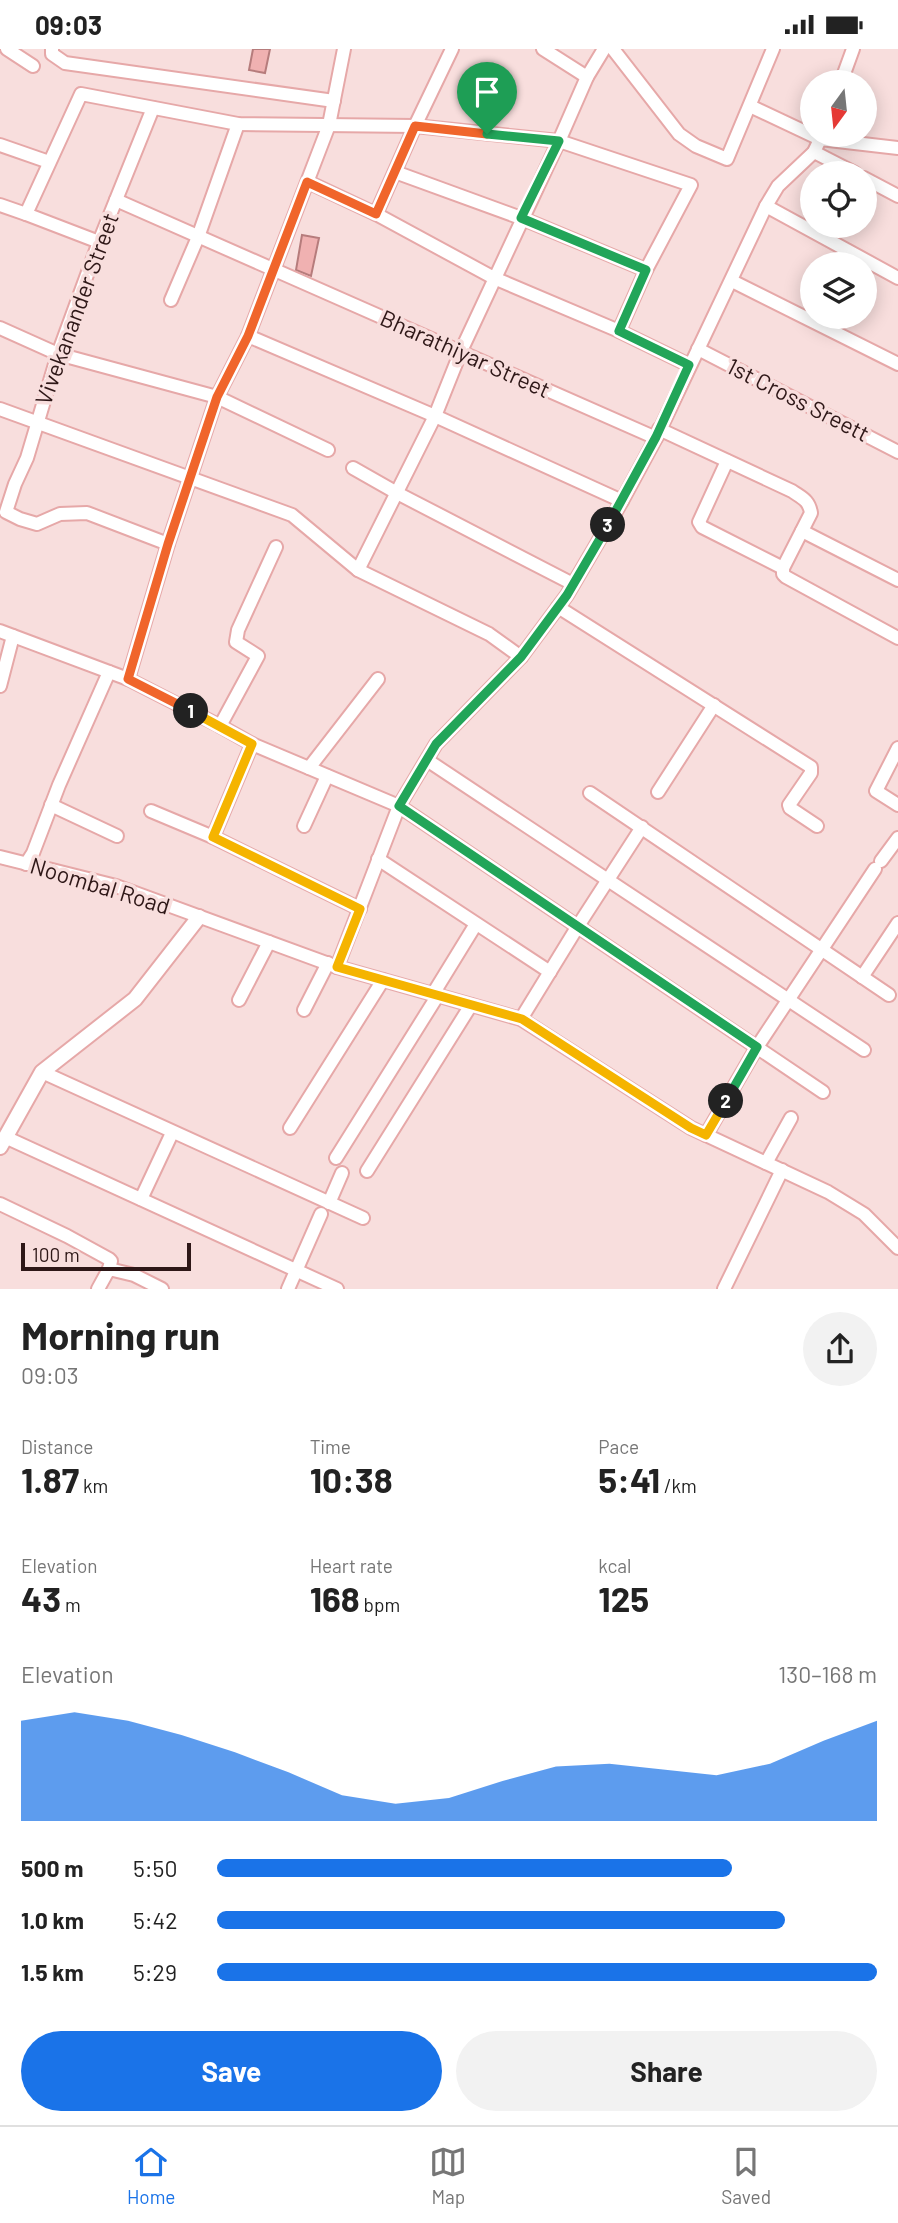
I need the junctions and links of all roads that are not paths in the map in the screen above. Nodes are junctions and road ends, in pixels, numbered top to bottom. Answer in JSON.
{"nodes":[{"id":1,"x":7,"y":49,"type":"edge"},
{"id":2,"x":52,"y":49,"type":"edge"},
{"id":3,"x":344,"y":49,"type":"edge"},
{"id":4,"x":452,"y":49,"type":"edge"},
{"id":5,"x":543,"y":49,"type":"edge"},
{"id":6,"x":604,"y":49,"type":"edge"},
{"id":7,"x":614,"y":49,"type":"edge"},
{"id":8,"x":853,"y":49,"type":"edge"},
{"id":9,"x":769,"y":50,"type":"edge"},
{"id":10,"x":33,"y":66,"type":"dead end"},
{"id":11,"x":845,"y":70,"type":"edge"},
{"id":12,"x":587,"y":77,"type":"junction"},
{"id":13,"x":334,"y":101,"type":"junction"},
{"id":14,"x":750,"y":106,"type":"junction"},
{"id":15,"x":153,"y":108,"type":"junction"},
{"id":16,"x":238,"y":124,"type":"junction"},
{"id":17,"x":329,"y":125,"type":"junction"},
{"id":18,"x":415,"y":126,"type":"junction"},
{"id":19,"x":800,"y":128,"type":"edge"},
{"id":20,"x":559,"y":141,"type":"junction"},
{"id":21,"x":0,"y":145,"type":"edge"},
{"id":22,"x":877,"y":145,"type":"edge"},
{"id":23,"x":816,"y":147,"type":"edge"},
{"id":24,"x":898,"y":148,"type":"edge"},
{"id":25,"x":814,"y":152,"type":"junction"},
{"id":26,"x":832,"y":161,"type":"edge"},
{"id":27,"x":49,"y":162,"type":"junction"},
{"id":28,"x":395,"y":172,"type":"junction"},
{"id":29,"x":307,"y":182,"type":"junction"},
{"id":30,"x":877,"y":186,"type":"edge"},
{"id":31,"x":898,"y":196,"type":"edge"},
{"id":32,"x":116,"y":200,"type":"junction"},
{"id":33,"x":0,"y":205,"type":"edge"},
{"id":34,"x":766,"y":206,"type":"junction"},
{"id":35,"x":26,"y":214,"type":"junction"},
{"id":36,"x":376,"y":214,"type":"junction"},
{"id":37,"x":521,"y":218,"type":"junction"},
{"id":38,"x":198,"y":237,"type":"junction"},
{"id":39,"x":99,"y":242,"type":"junction"},
{"id":40,"x":646,"y":270,"type":"junction"},
{"id":41,"x":275,"y":271,"type":"junction"},
{"id":42,"x":494,"y":278,"type":"junction"},
{"id":43,"x":898,"y":278,"type":"edge"},
{"id":44,"x":732,"y":281,"type":"junction"},
{"id":45,"x":172,"y":300,"type":"dead end"},
{"id":46,"x":0,"y":328,"type":"edge"},
{"id":47,"x":619,"y":331,"type":"junction"},
{"id":48,"x":248,"y":336,"type":"junction"},
{"id":49,"x":698,"y":349,"type":"junction"},
{"id":50,"x":461,"y":351,"type":"junction"},
{"id":51,"x":58,"y":354,"type":"junction"},
{"id":52,"x":898,"y":364,"type":"edge"},
{"id":53,"x":689,"y":365,"type":"junction"},
{"id":54,"x":217,"y":397,"type":"junction"},
{"id":55,"x":0,"y":409,"type":"edge"},
{"id":56,"x":435,"y":416,"type":"junction"},
{"id":57,"x":37,"y":422,"type":"junction"},
{"id":58,"x":657,"y":433,"type":"junction"},
{"id":59,"x":328,"y":450,"type":"dead end"},
{"id":60,"x":898,"y":452,"type":"edge"},
{"id":61,"x":727,"y":461,"type":"junction"},
{"id":62,"x":353,"y":468,"type":"dead end"},
{"id":63,"x":190,"y":479,"type":"junction"},
{"id":64,"x":397,"y":493,"type":"junction"},
{"id":65,"x":622,"y":501,"type":"junction"},
{"id":66,"x":802,"y":531,"type":"junction"},
{"id":67,"x":168,"y":544,"type":"junction"},
{"id":68,"x":276,"y":547,"type":"dead end"},
{"id":69,"x":783,"y":569,"type":"junction"},
{"id":70,"x":358,"y":570,"type":"junction"},
{"id":71,"x":898,"y":580,"type":"edge"},
{"id":72,"x":573,"y":584,"type":"junction"},
{"id":73,"x":558,"y":607,"type":"junction"},
{"id":74,"x":0,"y":631,"type":"edge"},
{"id":75,"x":13,"y":636,"type":"junction"},
{"id":76,"x":898,"y":638,"type":"edge"},
{"id":77,"x":521,"y":657,"type":"junction"},
{"id":78,"x":109,"y":672,"type":"junction"},
{"id":79,"x":128,"y":679,"type":"junction"},
{"id":80,"x":378,"y":679,"type":"dead end"},
{"id":81,"x":0,"y":686,"type":"edge"},
{"id":82,"x":713,"y":705,"type":"junction"},
{"id":83,"x":220,"y":726,"type":"junction"},
{"id":84,"x":252,"y":744,"type":"junction"},
{"id":85,"x":898,"y":748,"type":"edge"},
{"id":86,"x":426,"y":760,"type":"junction"},
{"id":87,"x":309,"y":768,"type":"junction"},
{"id":88,"x":327,"y":776,"type":"junction"},
{"id":89,"x":658,"y":792,"type":"dead end"},
{"id":90,"x":590,"y":793,"type":"dead end"},
{"id":91,"x":51,"y":805,"type":"junction"},
{"id":92,"x":898,"y":805,"type":"edge"},
{"id":93,"x":399,"y":806,"type":"junction"},
{"id":94,"x":151,"y":811,"type":"dead end"},
{"id":95,"x":304,"y":826,"type":"dead end"},
{"id":96,"x":817,"y":826,"type":"dead end"},
{"id":97,"x":642,"y":827,"type":"junction"},
{"id":98,"x":117,"y":836,"type":"dead end"},
{"id":99,"x":213,"y":837,"type":"junction"},
{"id":100,"x":898,"y":838,"type":"edge"},
{"id":101,"x":0,"y":857,"type":"edge"},
{"id":102,"x":378,"y":859,"type":"junction"},
{"id":103,"x":26,"y":864,"type":"junction"},
{"id":104,"x":608,"y":880,"type":"junction"},
{"id":105,"x":360,"y":909,"type":"junction"},
{"id":106,"x":199,"y":917,"type":"junction"},
{"id":107,"x":898,"y":922,"type":"edge"},
{"id":108,"x":477,"y":924,"type":"junction"},
{"id":109,"x":578,"y":926,"type":"junction"},
{"id":110,"x":269,"y":942,"type":"junction"},
{"id":111,"x":821,"y":950,"type":"junction"},
{"id":112,"x":332,"y":965,"type":"junction"},
{"id":113,"x":550,"y":972,"type":"junction"},
{"id":114,"x":862,"y":977,"type":"junction"},
{"id":115,"x":383,"y":980,"type":"junction"},
{"id":116,"x":435,"y":995,"type":"junction"},
{"id":117,"x":889,"y":995,"type":"dead end"},
{"id":118,"x":239,"y":1000,"type":"dead end"},
{"id":119,"x":788,"y":1000,"type":"junction"},
{"id":120,"x":471,"y":1005,"type":"junction"},
{"id":121,"x":304,"y":1010,"type":"dead end"},
{"id":122,"x":522,"y":1019,"type":"junction"},
{"id":123,"x":757,"y":1047,"type":"junction"},
{"id":124,"x":864,"y":1050,"type":"dead end"},
{"id":125,"x":42,"y":1072,"type":"junction"},
{"id":126,"x":823,"y":1092,"type":"dead end"},
{"id":127,"x":791,"y":1118,"type":"dead end"},
{"id":128,"x":290,"y":1128,"type":"dead end"},
{"id":129,"x":172,"y":1133,"type":"junction"},
{"id":130,"x":706,"y":1135,"type":"junction"},
{"id":131,"x":3,"y":1142,"type":"edge"},
{"id":132,"x":337,"y":1158,"type":"dead end"},
{"id":133,"x":766,"y":1163,"type":"junction"},
{"id":134,"x":782,"y":1170,"type":"junction"},
{"id":135,"x":367,"y":1171,"type":"dead end"},
{"id":136,"x":342,"y":1173,"type":"dead end"},
{"id":137,"x":141,"y":1199,"type":"junction"},
{"id":138,"x":0,"y":1204,"type":"edge"},
{"id":139,"x":325,"y":1209,"type":"junction"},
{"id":140,"x":363,"y":1218,"type":"dead end"},
{"id":141,"x":898,"y":1248,"type":"edge"},
{"id":142,"x":109,"y":1269,"type":"junction"},
{"id":143,"x":297,"y":1270,"type":"junction"},
{"id":144,"x":99,"y":1289,"type":"edge"},
{"id":145,"x":162,"y":1289,"type":"edge"},
{"id":146,"x":288,"y":1289,"type":"edge"},
{"id":147,"x":337,"y":1289,"type":"edge"},
{"id":148,"x":723,"y":1289,"type":"edge"}],
"edges":[{"from":1,"to":10,"type":"street"},
{"from":2,"to":13,"type":"street"},
{"from":3,"to":13,"type":"street"},
{"from":4,"to":18,"type":"street"},
{"from":5,"to":12,"type":"street"},
{"from":6,"to":12,"type":"street"},
{"from":7,"to":14,"type":"street"},
{"from":8,"to":11,"type":"street"},
{"from":9,"to":14,"type":"street"},
{"from":12,"to":20,"type":"street"},
{"from":13,"to":17,"type":"street"},
{"from":14,"to":19,"type":"street"},
{"from":15,"to":16,"type":"street"},
{"from":15,"to":27,"type":"street"},
{"from":15,"to":32,"type":"street","name":"Vivekanander Street"},
{"from":16,"to":17,"type":"street"},
{"from":16,"to":38,"type":"street"},
{"from":17,"to":18,"type":"street"},
{"from":17,"to":29,"type":"street"},
{"from":18,"to":20,"type":"street"},
{"from":18,"to":28,"type":"street"},
{"from":20,"to":37,"type":"street"},
{"from":20,"to":40,"type":"street"},
{"from":21,"to":27,"type":"street"},
{"from":22,"to":24,"type":"street"},
{"from":23,"to":25,"type":"street"},
{"from":25,"to":26,"type":"street"},
{"from":25,"to":34,"type":"street"},
{"from":27,"to":35,"type":"street"},
{"from":28,"to":36,"type":"street"},
{"from":28,"to":37,"type":"street"},
{"from":29,"to":36,"type":"street"},
{"from":29,"to":41,"type":"street"},
{"from":30,"to":31,"type":"street"},
{"from":32,"to":38,"type":"street","name":"Bharathiyar Street"},
{"from":32,"to":39,"type":"street","name":"Vivekanander Street"},
{"from":33,"to":35,"type":"street"},
{"from":34,"to":43,"type":"street"},
{"from":34,"to":44,"type":"street"},
{"from":35,"to":39,"type":"street"},
{"from":36,"to":42,"type":"street"},
{"from":37,"to":40,"type":"street"},
{"from":37,"to":42,"type":"street"},
{"from":38,"to":41,"type":"street","name":"Bharathiyar Street"},
{"from":38,"to":45,"type":"street"},
{"from":39,"to":51,"type":"street","name":"Vivekanander Street"},
{"from":40,"to":47,"type":"street"},
{"from":41,"to":48,"type":"street"},
{"from":41,"to":50,"type":"street","name":"Bharathiyar Street"},
{"from":42,"to":47,"type":"street"},
{"from":42,"to":50,"type":"street"},
{"from":44,"to":49,"type":"street"},
{"from":44,"to":52,"type":"street"},
{"from":46,"to":51,"type":"street"},
{"from":47,"to":53,"type":"street"},
{"from":48,"to":54,"type":"street"},
{"from":48,"to":56,"type":"street"},
{"from":49,"to":53,"type":"street"},
{"from":49,"to":60,"type":"street","name":"1st Cross Sreett"},
{"from":50,"to":56,"type":"street"},
{"from":50,"to":58,"type":"street","name":"Bharathiyar Street"},
{"from":51,"to":54,"type":"street"},
{"from":51,"to":57,"type":"street","name":"Vivekanander Street"},
{"from":53,"to":58,"type":"street"},
{"from":54,"to":59,"type":"street"},
{"from":54,"to":63,"type":"street"},
{"from":55,"to":57,"type":"street"},
{"from":56,"to":64,"type":"street"},
{"from":56,"to":65,"type":"street"},
{"from":57,"to":63,"type":"street"},
{"from":57,"to":67,"type":"street","name":"Vivekanander Street"},
{"from":58,"to":61,"type":"street","name":"Bharathiyar Street"},
{"from":58,"to":65,"type":"street"},
{"from":61,"to":66,"type":"street","name":"Bharathiyar Street"},
{"from":61,"to":69,"type":"street"},
{"from":62,"to":64,"type":"street"},
{"from":63,"to":67,"type":"street"},
{"from":63,"to":70,"type":"street"},
{"from":64,"to":70,"type":"street"},
{"from":64,"to":72,"type":"street"},
{"from":65,"to":72,"type":"street"},
{"from":66,"to":69,"type":"street"},
{"from":66,"to":71,"type":"street"},
{"from":67,"to":79,"type":"street"},
{"from":68,"to":83,"type":"street"},
{"from":69,"to":76,"type":"street"},
{"from":70,"to":77,"type":"street"},
{"from":72,"to":73,"type":"street"},
{"from":73,"to":77,"type":"street"},
{"from":73,"to":82,"type":"street"},
{"from":74,"to":75,"type":"street"},
{"from":75,"to":78,"type":"street"},
{"from":75,"to":81,"type":"street"},
{"from":77,"to":86,"type":"street"},
{"from":78,"to":79,"type":"street"},
{"from":78,"to":91,"type":"street"},
{"from":79,"to":83,"type":"street"},
{"from":80,"to":87,"type":"street"},
{"from":82,"to":89,"type":"street"},
{"from":82,"to":96,"type":"street"},
{"from":83,"to":84,"type":"street"},
{"from":84,"to":87,"type":"street"},
{"from":84,"to":99,"type":"street"},
{"from":85,"to":92,"type":"street"},
{"from":86,"to":93,"type":"street"},
{"from":86,"to":104,"type":"street"},
{"from":87,"to":88,"type":"street"},
{"from":88,"to":93,"type":"street"},
{"from":88,"to":95,"type":"street"},
{"from":90,"to":97,"type":"street"},
{"from":91,"to":98,"type":"street"},
{"from":91,"to":103,"type":"street"},
{"from":93,"to":102,"type":"street"},
{"from":93,"to":109,"type":"street"},
{"from":94,"to":99,"type":"street"},
{"from":97,"to":104,"type":"street"},
{"from":97,"to":111,"type":"street"},
{"from":99,"to":105,"type":"street"},
{"from":100,"to":111,"type":"street"},
{"from":101,"to":103,"type":"street","name":"Noombal Road"},
{"from":102,"to":105,"type":"street"},
{"from":102,"to":108,"type":"street"},
{"from":103,"to":106,"type":"street","name":"Noombal Road"},
{"from":104,"to":109,"type":"street"},
{"from":104,"to":119,"type":"street"},
{"from":105,"to":112,"type":"street"},
{"from":106,"to":110,"type":"street","name":"Noombal Road"},
{"from":106,"to":125,"type":"street","name":"Noombal Road"},
{"from":107,"to":114,"type":"street"},
{"from":108,"to":113,"type":"street"},
{"from":108,"to":116,"type":"street"},
{"from":109,"to":113,"type":"street"},
{"from":109,"to":123,"type":"street"},
{"from":110,"to":112,"type":"street","name":"Noombal Road"},
{"from":110,"to":118,"type":"street"},
{"from":111,"to":114,"type":"street"},
{"from":111,"to":119,"type":"street"},
{"from":112,"to":115,"type":"street","name":"Noombal Road"},
{"from":112,"to":121,"type":"street"},
{"from":113,"to":122,"type":"street"},
{"from":114,"to":117,"type":"street"},
{"from":115,"to":116,"type":"street","name":"Noombal Road"},
{"from":115,"to":128,"type":"street"},
{"from":116,"to":120,"type":"street","name":"Noombal Road"},
{"from":116,"to":132,"type":"street"},
{"from":119,"to":123,"type":"street"},
{"from":119,"to":124,"type":"street"},
{"from":120,"to":122,"type":"street","name":"Noombal Road"},
{"from":120,"to":135,"type":"street"},
{"from":122,"to":130,"type":"street","name":"Noombal Road"},
{"from":123,"to":126,"type":"street"},
{"from":123,"to":130,"type":"street"},
{"from":125,"to":129,"type":"street"},
{"from":125,"to":131,"type":"street","name":"Noombal Road"},
{"from":127,"to":133,"type":"street"},
{"from":129,"to":137,"type":"street"},
{"from":129,"to":139,"type":"street"},
{"from":130,"to":133,"type":"street","name":"Noombal Road"},
{"from":131,"to":137,"type":"street"},
{"from":133,"to":134,"type":"street","name":"Noombal Road"},
{"from":134,"to":141,"type":"street","name":"Noombal Road"},
{"from":134,"to":148,"type":"street"},
{"from":136,"to":139,"type":"street"},
{"from":137,"to":143,"type":"street"},
{"from":138,"to":142,"type":"street"},
{"from":139,"to":140,"type":"street"},
{"from":139,"to":143,"type":"street"},
{"from":142,"to":144,"type":"street"},
{"from":142,"to":145,"type":"street"},
{"from":143,"to":146,"type":"street"},
{"from":143,"to":147,"type":"street"}]}
